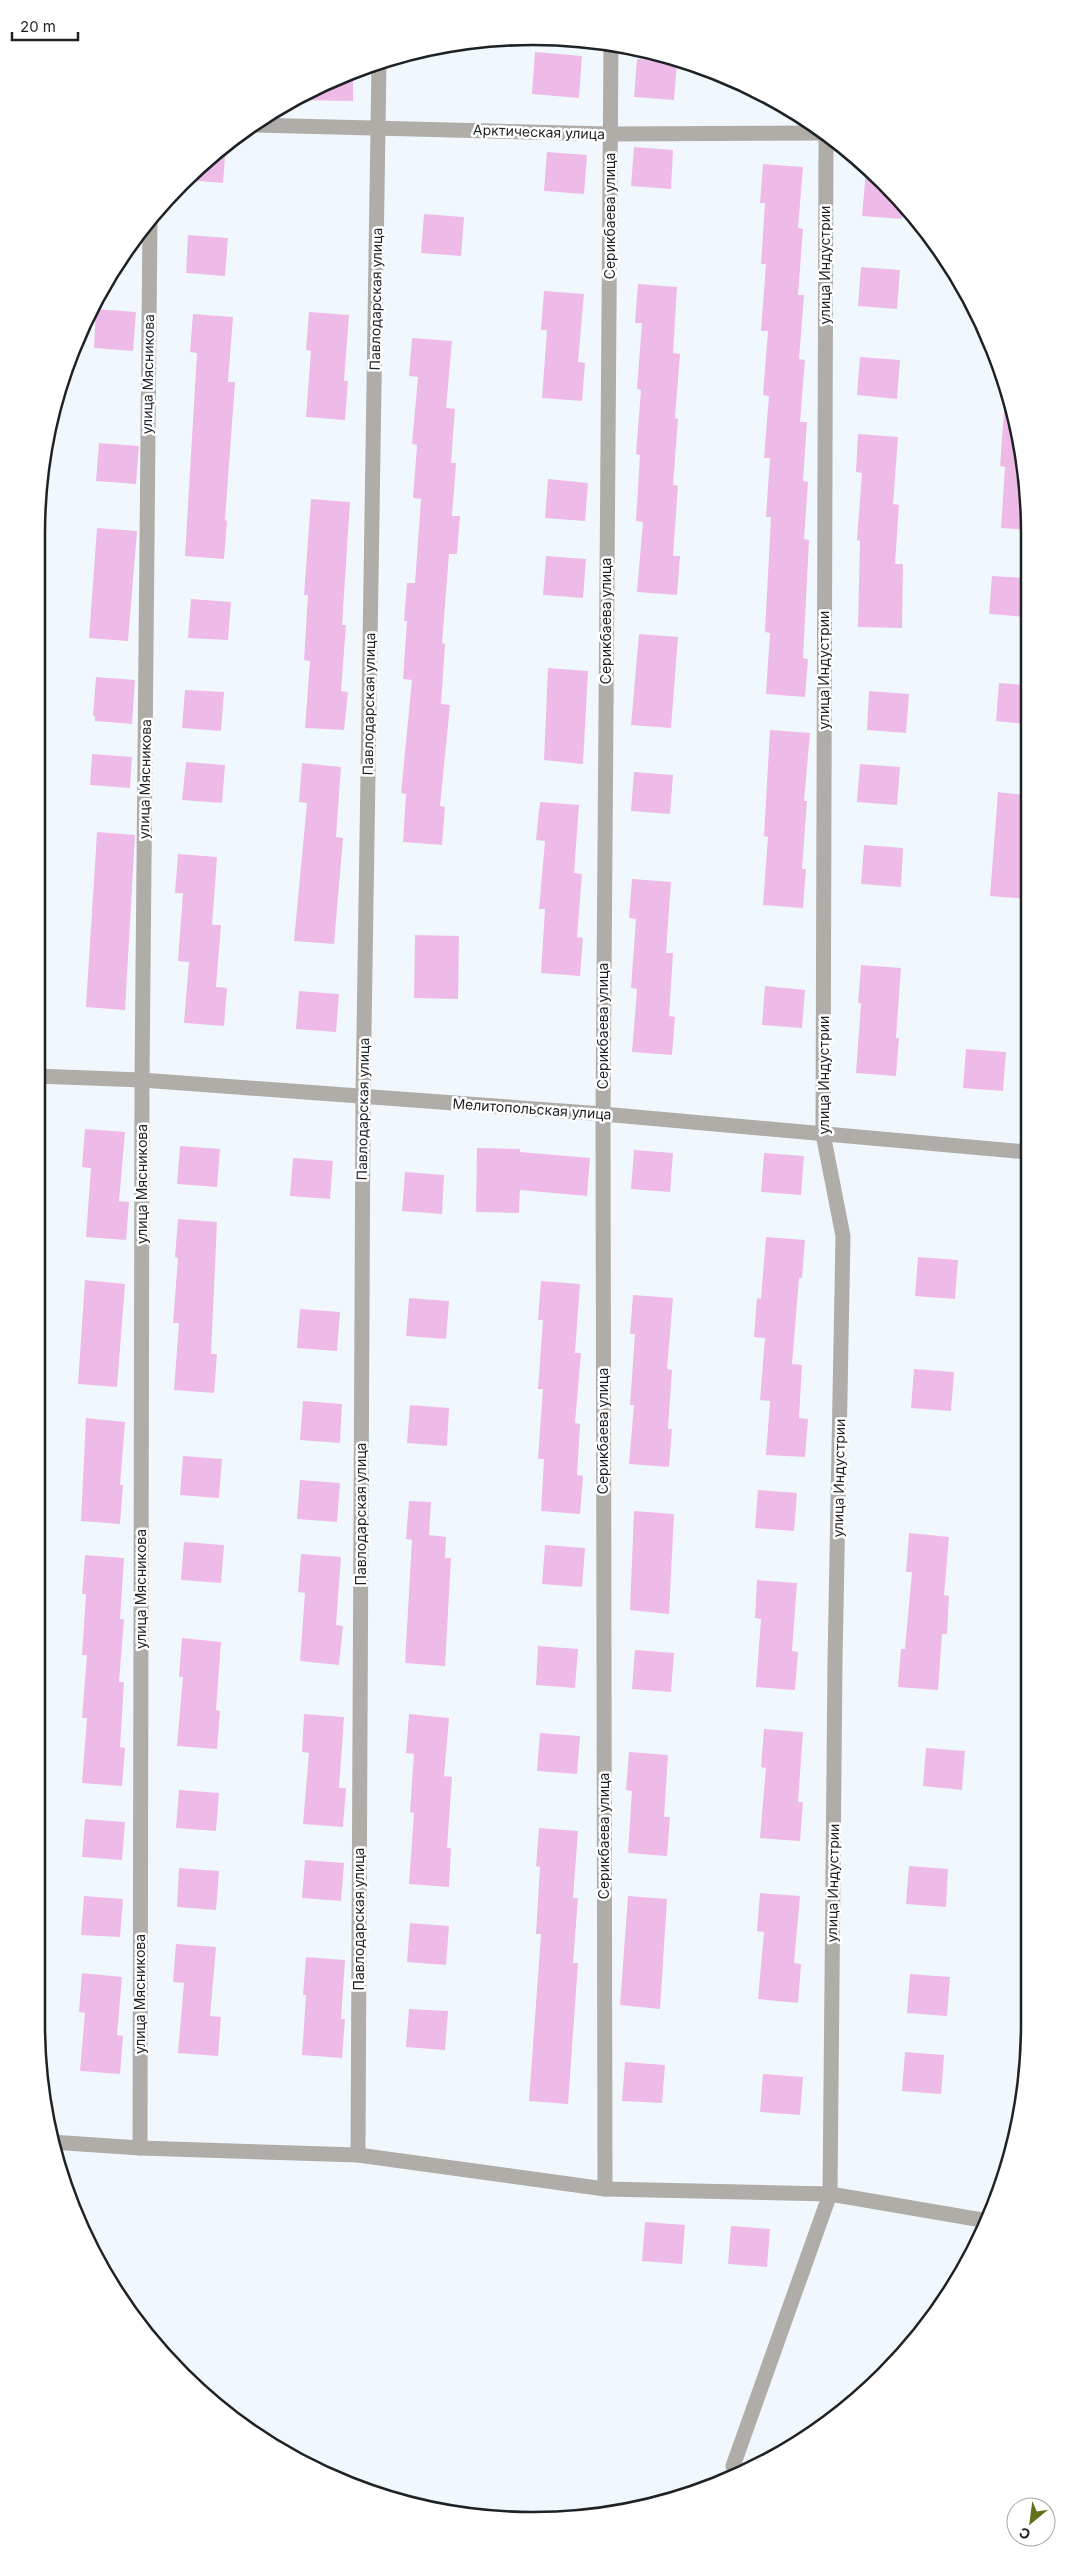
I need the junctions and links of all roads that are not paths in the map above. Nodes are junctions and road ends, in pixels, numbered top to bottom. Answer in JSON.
{"nodes":[{"id":1,"x":611,"y":51,"type":"edge"},
{"id":2,"x":379,"y":70,"type":"edge"},
{"id":3,"x":265,"y":125,"type":"edge"},
{"id":4,"x":379,"y":127,"type":"junction"},
{"id":5,"x":610,"y":134,"type":"junction"},
{"id":6,"x":814,"y":134,"type":"edge"},
{"id":7,"x":825,"y":142,"type":"edge"},
{"id":8,"x":150,"y":231,"type":"edge"},
{"id":9,"x":45,"y":1076,"type":"edge"},
{"id":10,"x":142,"y":1080,"type":"junction"},
{"id":11,"x":362,"y":1097,"type":"junction"},
{"id":12,"x":602,"y":1114,"type":"junction"},
{"id":13,"x":823,"y":1134,"type":"junction"},
{"id":14,"x":1021,"y":1151,"type":"edge"},
{"id":15,"x":60,"y":2143,"type":"edge"},
{"id":16,"x":140,"y":2148,"type":"junction"},
{"id":17,"x":358,"y":2155,"type":"junction"},
{"id":18,"x":605,"y":2189,"type":"junction"},
{"id":19,"x":830,"y":2194,"type":"junction"},
{"id":20,"x":980,"y":2220,"type":"edge"},
{"id":21,"x":734,"y":2466,"type":"dead end"}],
"edges":[{"from":1,"to":5,"type":"street","name":"Серикбаева улица"},
{"from":2,"to":4,"type":"street","name":"Павлодарская улица"},
{"from":3,"to":4,"type":"street","name":"Арктическая улица"},
{"from":4,"to":5,"type":"street","name":"Арктическая улица"},
{"from":4,"to":11,"type":"street","name":"Павлодарская улица"},
{"from":5,"to":6,"type":"street","name":"Арктическая улица"},
{"from":5,"to":12,"type":"street","name":"Серикбаева улица"},
{"from":7,"to":13,"type":"street","name":"улица Индустрии"},
{"from":8,"to":10,"type":"street","name":"улица Мясникова"},
{"from":9,"to":10,"type":"street","name":"Мелитопольская улица"},
{"from":10,"to":11,"type":"street","name":"Мелитопольская улица"},
{"from":10,"to":16,"type":"street","name":"улица Мясникова"},
{"from":11,"to":12,"type":"street","name":"Мелитопольская улица"},
{"from":11,"to":17,"type":"street","name":"Павлодарская улица"},
{"from":12,"to":13,"type":"street","name":"Мелитопольская улица"},
{"from":12,"to":18,"type":"street","name":"Серикбаева улица"},
{"from":13,"to":14,"type":"street","name":"Мелитопольская улица"},
{"from":13,"to":19,"type":"street","name":"улица Индустрии"},
{"from":15,"to":16,"type":"street"},
{"from":16,"to":17,"type":"street"},
{"from":17,"to":18,"type":"street"},
{"from":18,"to":19,"type":"street"},
{"from":19,"to":20,"type":"street"},
{"from":19,"to":21,"type":"street","name":"улица Индустрии"}]}
